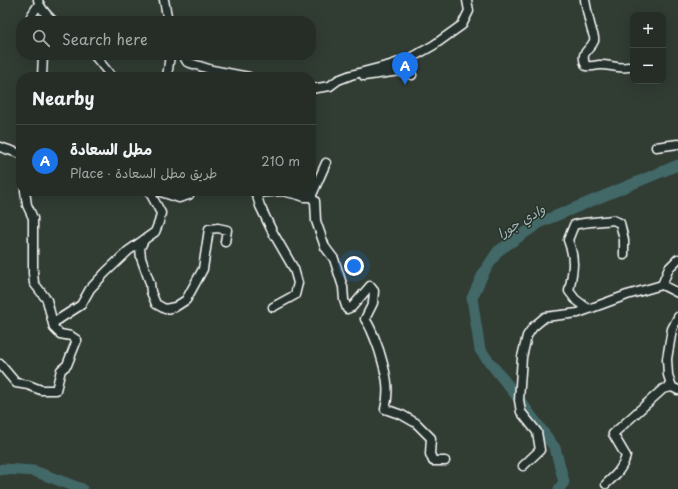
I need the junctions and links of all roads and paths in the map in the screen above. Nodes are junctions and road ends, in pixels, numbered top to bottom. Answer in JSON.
{"nodes":[{"id":1,"x":164,"y":0,"type":"edge"},
{"id":2,"x":467,"y":0,"type":"edge"},
{"id":3,"x":585,"y":0,"type":"edge"},
{"id":4,"x":39,"y":2,"type":"edge"},
{"id":5,"x":31,"y":16,"type":"edge"},
{"id":6,"x":47,"y":16,"type":"edge"},
{"id":7,"x":167,"y":16,"type":"edge"},
{"id":8,"x":43,"y":60,"type":"edge"},
{"id":9,"x":98,"y":60,"type":"edge"},
{"id":10,"x":169,"y":60,"type":"edge"},
{"id":11,"x":186,"y":60,"type":"edge"},
{"id":12,"x":628,"y":67,"type":"dead end"},
{"id":13,"x":42,"y":72,"type":"edge"},
{"id":14,"x":108,"y":72,"type":"edge"},
{"id":15,"x":168,"y":72,"type":"edge"},
{"id":16,"x":223,"y":72,"type":"edge"},
{"id":17,"x":356,"y":74,"type":"junction"},
{"id":18,"x":412,"y":75,"type":"dead end"},
{"id":19,"x":316,"y":88,"type":"edge"},
{"id":20,"x":678,"y":144,"type":"edge"},
{"id":21,"x":0,"y":147,"type":"edge"},
{"id":22,"x":656,"y":147,"type":"dead end"},
{"id":23,"x":16,"y":152,"type":"edge"},
{"id":24,"x":326,"y":163,"type":"dead end"},
{"id":25,"x":316,"y":186,"type":"edge"},
{"id":26,"x":26,"y":196,"type":"edge"},
{"id":27,"x":152,"y":196,"type":"edge"},
{"id":28,"x":174,"y":196,"type":"edge"},
{"id":29,"x":186,"y":196,"type":"edge"},
{"id":30,"x":256,"y":196,"type":"edge"},
{"id":31,"x":303,"y":196,"type":"edge"},
{"id":32,"x":311,"y":197,"type":"joint"},
{"id":33,"x":144,"y":240,"type":"junction"},
{"id":34,"x":225,"y":242,"type":"dead end"},
{"id":35,"x":624,"y":255,"type":"dead end"},
{"id":36,"x":678,"y":259,"type":"edge"},
{"id":37,"x":662,"y":285,"type":"junction"},
{"id":38,"x":678,"y":293,"type":"edge"},
{"id":39,"x":273,"y":307,"type":"dead end"},
{"id":40,"x":588,"y":310,"type":"junction"},
{"id":41,"x":678,"y":317,"type":"edge"},
{"id":42,"x":53,"y":323,"type":"junction"},
{"id":43,"x":0,"y":364,"type":"edge"},
{"id":44,"x":675,"y":389,"type":"edge"},
{"id":45,"x":445,"y":462,"type":"dead end"},
{"id":46,"x":523,"y":466,"type":"dead end"},
{"id":47,"x":606,"y":484,"type":"dead end"}],
"edges":[{"from":1,"to":7,"type":"street"},
{"from":2,"to":17,"type":"street"},
{"from":3,"to":12,"type":"street"},
{"from":4,"to":5,"type":"street"},
{"from":4,"to":6,"type":"street"},
{"from":8,"to":13,"type":"street"},
{"from":9,"to":14,"type":"street"},
{"from":10,"to":15,"type":"street"},
{"from":11,"to":16,"type":"street"},
{"from":17,"to":18,"type":"street"},
{"from":17,"to":19,"type":"street"},
{"from":20,"to":22,"type":"street"},
{"from":21,"to":23,"type":"street"},
{"from":24,"to":25,"type":"street"},
{"from":26,"to":42,"type":"street"},
{"from":27,"to":33,"type":"street"},
{"from":28,"to":29,"type":"street"},
{"from":30,"to":39,"type":"street"},
{"from":31,"to":32,"type":"street"},
{"from":32,"to":45,"type":"street"},
{"from":33,"to":34,"type":"street"},
{"from":33,"to":42,"type":"street"},
{"from":35,"to":40,"type":"street"},
{"from":36,"to":37,"type":"street"},
{"from":37,"to":38,"type":"street"},
{"from":37,"to":40,"type":"street"},
{"from":40,"to":46,"type":"street"},
{"from":41,"to":44,"type":"street"},
{"from":42,"to":43,"type":"street"},
{"from":44,"to":47,"type":"street"}]}
